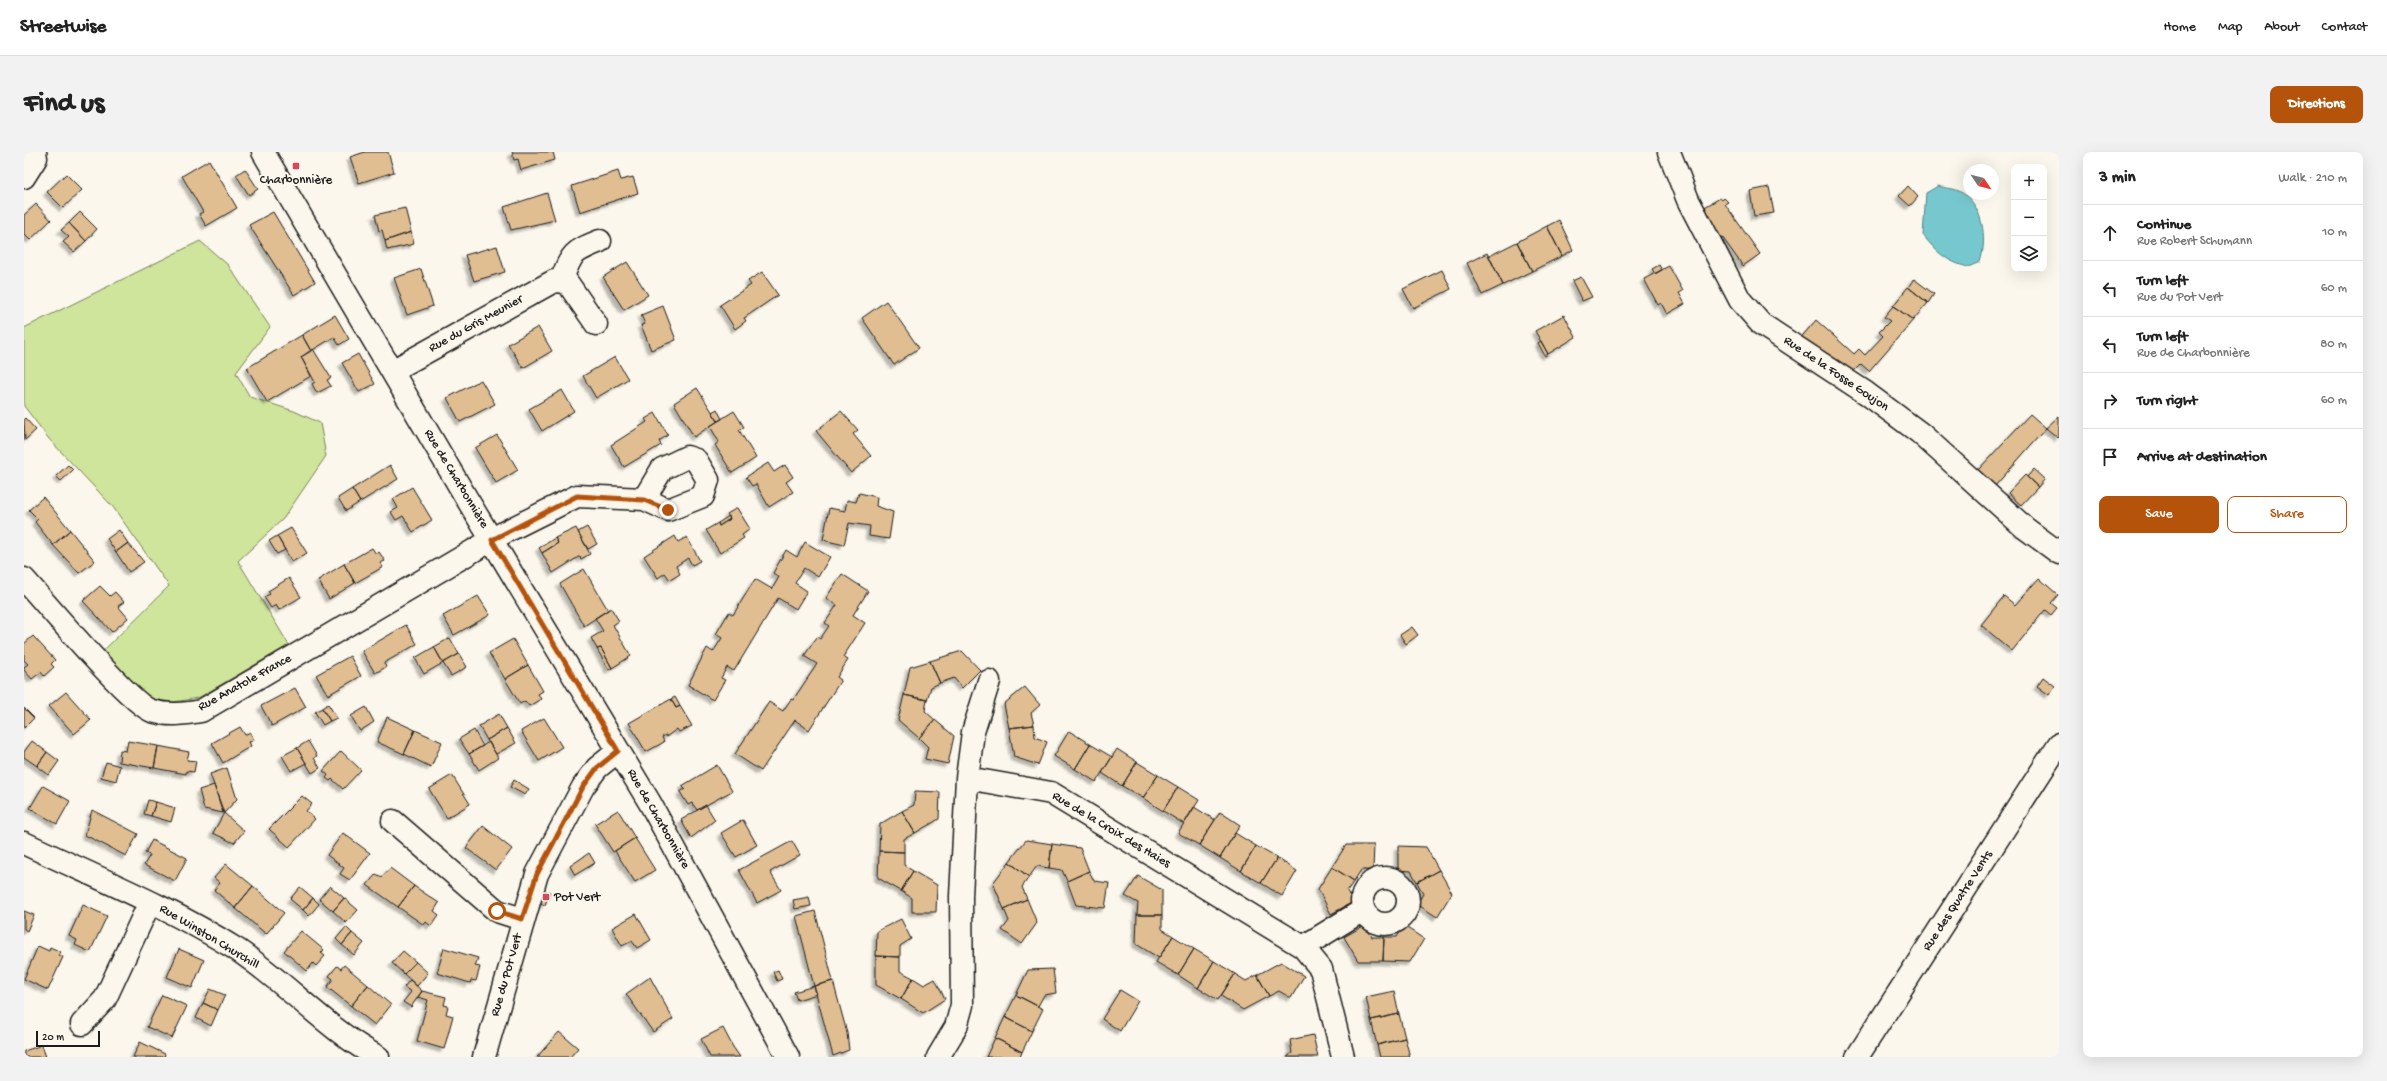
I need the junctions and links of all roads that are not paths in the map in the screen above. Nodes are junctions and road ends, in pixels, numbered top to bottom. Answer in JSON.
{"nodes":[{"id":1,"x":35,"y":152,"type":"edge"},
{"id":2,"x":263,"y":152,"type":"edge"},
{"id":3,"x":1668,"y":152,"type":"edge"},
{"id":4,"x":24,"y":177,"type":"edge"},
{"id":5,"x":600,"y":241,"type":"dead end"},
{"id":6,"x":561,"y":281,"type":"junction"},
{"id":7,"x":596,"y":324,"type":"dead end"},
{"id":8,"x":392,"y":371,"type":"junction"},
{"id":9,"x":644,"y":500,"type":"dead end"},
{"id":10,"x":492,"y":540,"type":"junction"},
{"id":11,"x":2059,"y":553,"type":"edge"},
{"id":12,"x":24,"y":579,"type":"edge"},
{"id":13,"x":989,"y":681,"type":"dead end"},
{"id":14,"x":2059,"y":744,"type":"edge"},
{"id":15,"x":618,"y":751,"type":"junction"},
{"id":16,"x":968,"y":778,"type":"junction"},
{"id":17,"x":393,"y":821,"type":"dead end"},
{"id":18,"x":24,"y":844,"type":"edge"},
{"id":19,"x":150,"y":902,"type":"junction"},
{"id":20,"x":1363,"y":910,"type":"dead end"},
{"id":21,"x":522,"y":919,"type":"junction"},
{"id":22,"x":1303,"y":947,"type":"junction"},
{"id":23,"x":82,"y":1024,"type":"dead end"},
{"id":24,"x":378,"y":1057,"type":"edge"},
{"id":25,"x":484,"y":1057,"type":"edge"},
{"id":26,"x":788,"y":1057,"type":"edge"},
{"id":27,"x":938,"y":1057,"type":"edge"},
{"id":28,"x":1343,"y":1057,"type":"edge"},
{"id":29,"x":1857,"y":1057,"type":"edge"}],
"edges":[{"from":1,"to":4,"type":"street"},
{"from":2,"to":8,"type":"street","name":"Rue de Charbonnière"},
{"from":3,"to":11,"type":"street","name":"Rue de la Fosse Goujon"},
{"from":5,"to":6,"type":"street"},
{"from":6,"to":7,"type":"street"},
{"from":6,"to":8,"type":"street","name":"Rue du Gris Meunier"},
{"from":8,"to":10,"type":"street","name":"Rue de Charbonnière"},
{"from":9,"to":10,"type":"street","name":"Rue Anatole France"},
{"from":10,"to":12,"type":"street","name":"Rue Anatole France"},
{"from":10,"to":15,"type":"street","name":"Rue de Charbonnière"},
{"from":13,"to":16,"type":"street"},
{"from":14,"to":29,"type":"street","name":"Rue des Quatre Vents"},
{"from":15,"to":21,"type":"street","name":"Rue du Pot Vert"},
{"from":15,"to":26,"type":"street","name":"Rue de Charbonnière"},
{"from":16,"to":22,"type":"street","name":"Rue de la Croix des Haies"},
{"from":16,"to":27,"type":"street"},
{"from":17,"to":21,"type":"street"},
{"from":18,"to":19,"type":"street","name":"Rue Winston Churchill"},
{"from":19,"to":23,"type":"street"},
{"from":19,"to":24,"type":"street","name":"Rue Winston Churchill"},
{"from":20,"to":22,"type":"street"},
{"from":21,"to":25,"type":"street","name":"Rue du Pot Vert"},
{"from":22,"to":28,"type":"street","name":"Rue de la Croix des Haies"}]}
